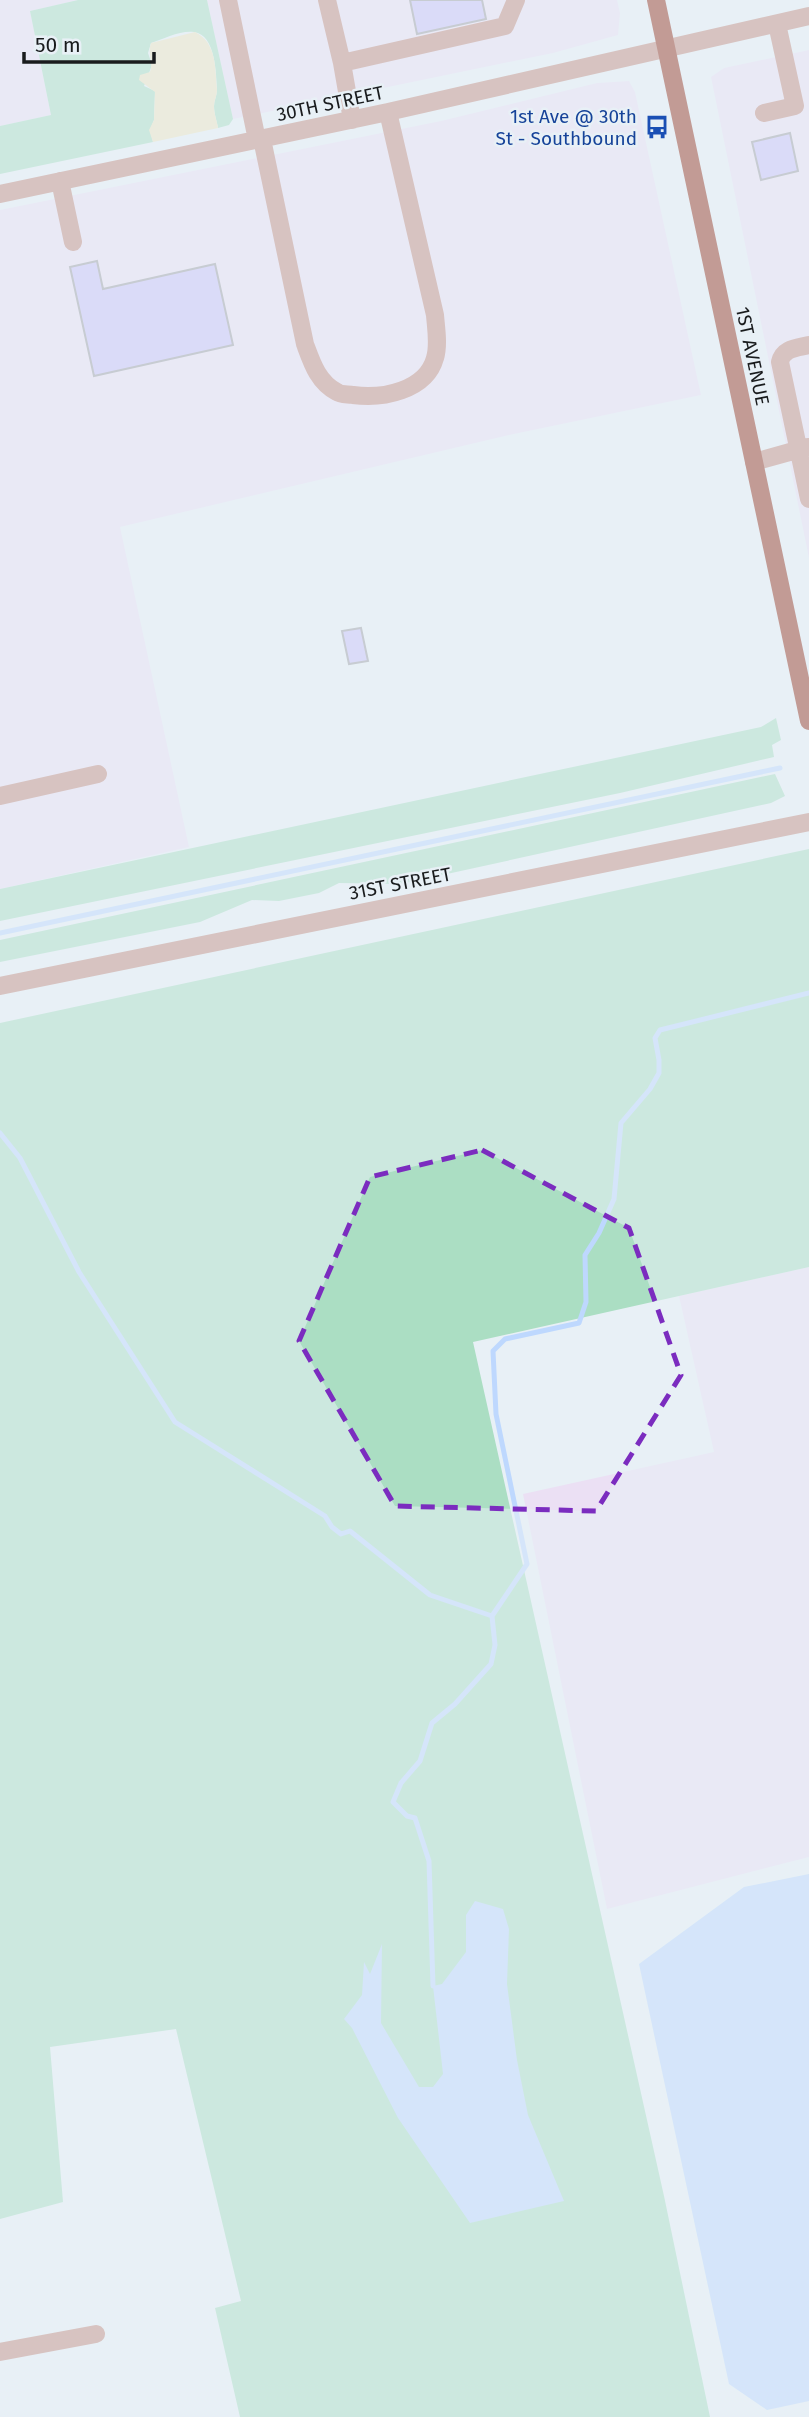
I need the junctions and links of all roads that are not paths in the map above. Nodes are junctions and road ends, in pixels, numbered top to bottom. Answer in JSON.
{"nodes":[{"id":1,"x":228,"y":0,"type":"edge"},
{"id":2,"x":327,"y":0,"type":"edge"},
{"id":3,"x":516,"y":0,"type":"edge"},
{"id":4,"x":656,"y":0,"type":"edge"},
{"id":5,"x":809,"y":16,"type":"edge"},
{"id":6,"x":777,"y":24,"type":"junction"},
{"id":7,"x":667,"y":48,"type":"junction"},
{"id":8,"x":342,"y":63,"type":"junction"},
{"id":9,"x":388,"y":112,"type":"junction"},
{"id":10,"x":764,"y":113,"type":"dead end"},
{"id":11,"x":352,"y":120,"type":"junction"},
{"id":12,"x":259,"y":139,"type":"junction"},
{"id":13,"x":60,"y":181,"type":"junction"},
{"id":14,"x":0,"y":194,"type":"edge"},
{"id":15,"x":73,"y":242,"type":"dead end"},
{"id":16,"x":809,"y":345,"type":"edge"},
{"id":17,"x":804,"y":448,"type":"edge"},
{"id":18,"x":754,"y":462,"type":"junction"},
{"id":19,"x":809,"y":499,"type":"edge"},
{"id":20,"x":809,"y":721,"type":"edge"},
{"id":21,"x":98,"y":774,"type":"dead end"},
{"id":22,"x":0,"y":796,"type":"edge"},
{"id":23,"x":809,"y":822,"type":"edge"},
{"id":24,"x":0,"y":986,"type":"edge"},
{"id":25,"x":96,"y":2334,"type":"dead end"},
{"id":26,"x":0,"y":2352,"type":"edge"}],
"edges":[{"from":1,"to":12,"type":"street"},
{"from":2,"to":8,"type":"street"},
{"from":3,"to":8,"type":"street"},
{"from":4,"to":7,"type":"main road","name":"1ST AVENUE"},
{"from":5,"to":6,"type":"street","name":"30TH STREET"},
{"from":6,"to":7,"type":"street","name":"30TH STREET"},
{"from":6,"to":10,"type":"street"},
{"from":7,"to":9,"type":"street","name":"30TH STREET"},
{"from":7,"to":18,"type":"main road","name":"1ST AVENUE"},
{"from":8,"to":11,"type":"street"},
{"from":9,"to":11,"type":"street","name":"30TH STREET"},
{"from":9,"to":12,"type":"street"},
{"from":11,"to":12,"type":"street","name":"30TH STREET"},
{"from":12,"to":13,"type":"street","name":"30TH STREET"},
{"from":13,"to":14,"type":"street","name":"30TH STREET"},
{"from":13,"to":15,"type":"street"},
{"from":16,"to":17,"type":"street"},
{"from":17,"to":18,"type":"street"},
{"from":17,"to":19,"type":"street"},
{"from":18,"to":20,"type":"main road","name":"1ST AVENUE"},
{"from":21,"to":22,"type":"street"},
{"from":23,"to":24,"type":"street","name":"31ST STREET"},
{"from":25,"to":26,"type":"street"}]}
